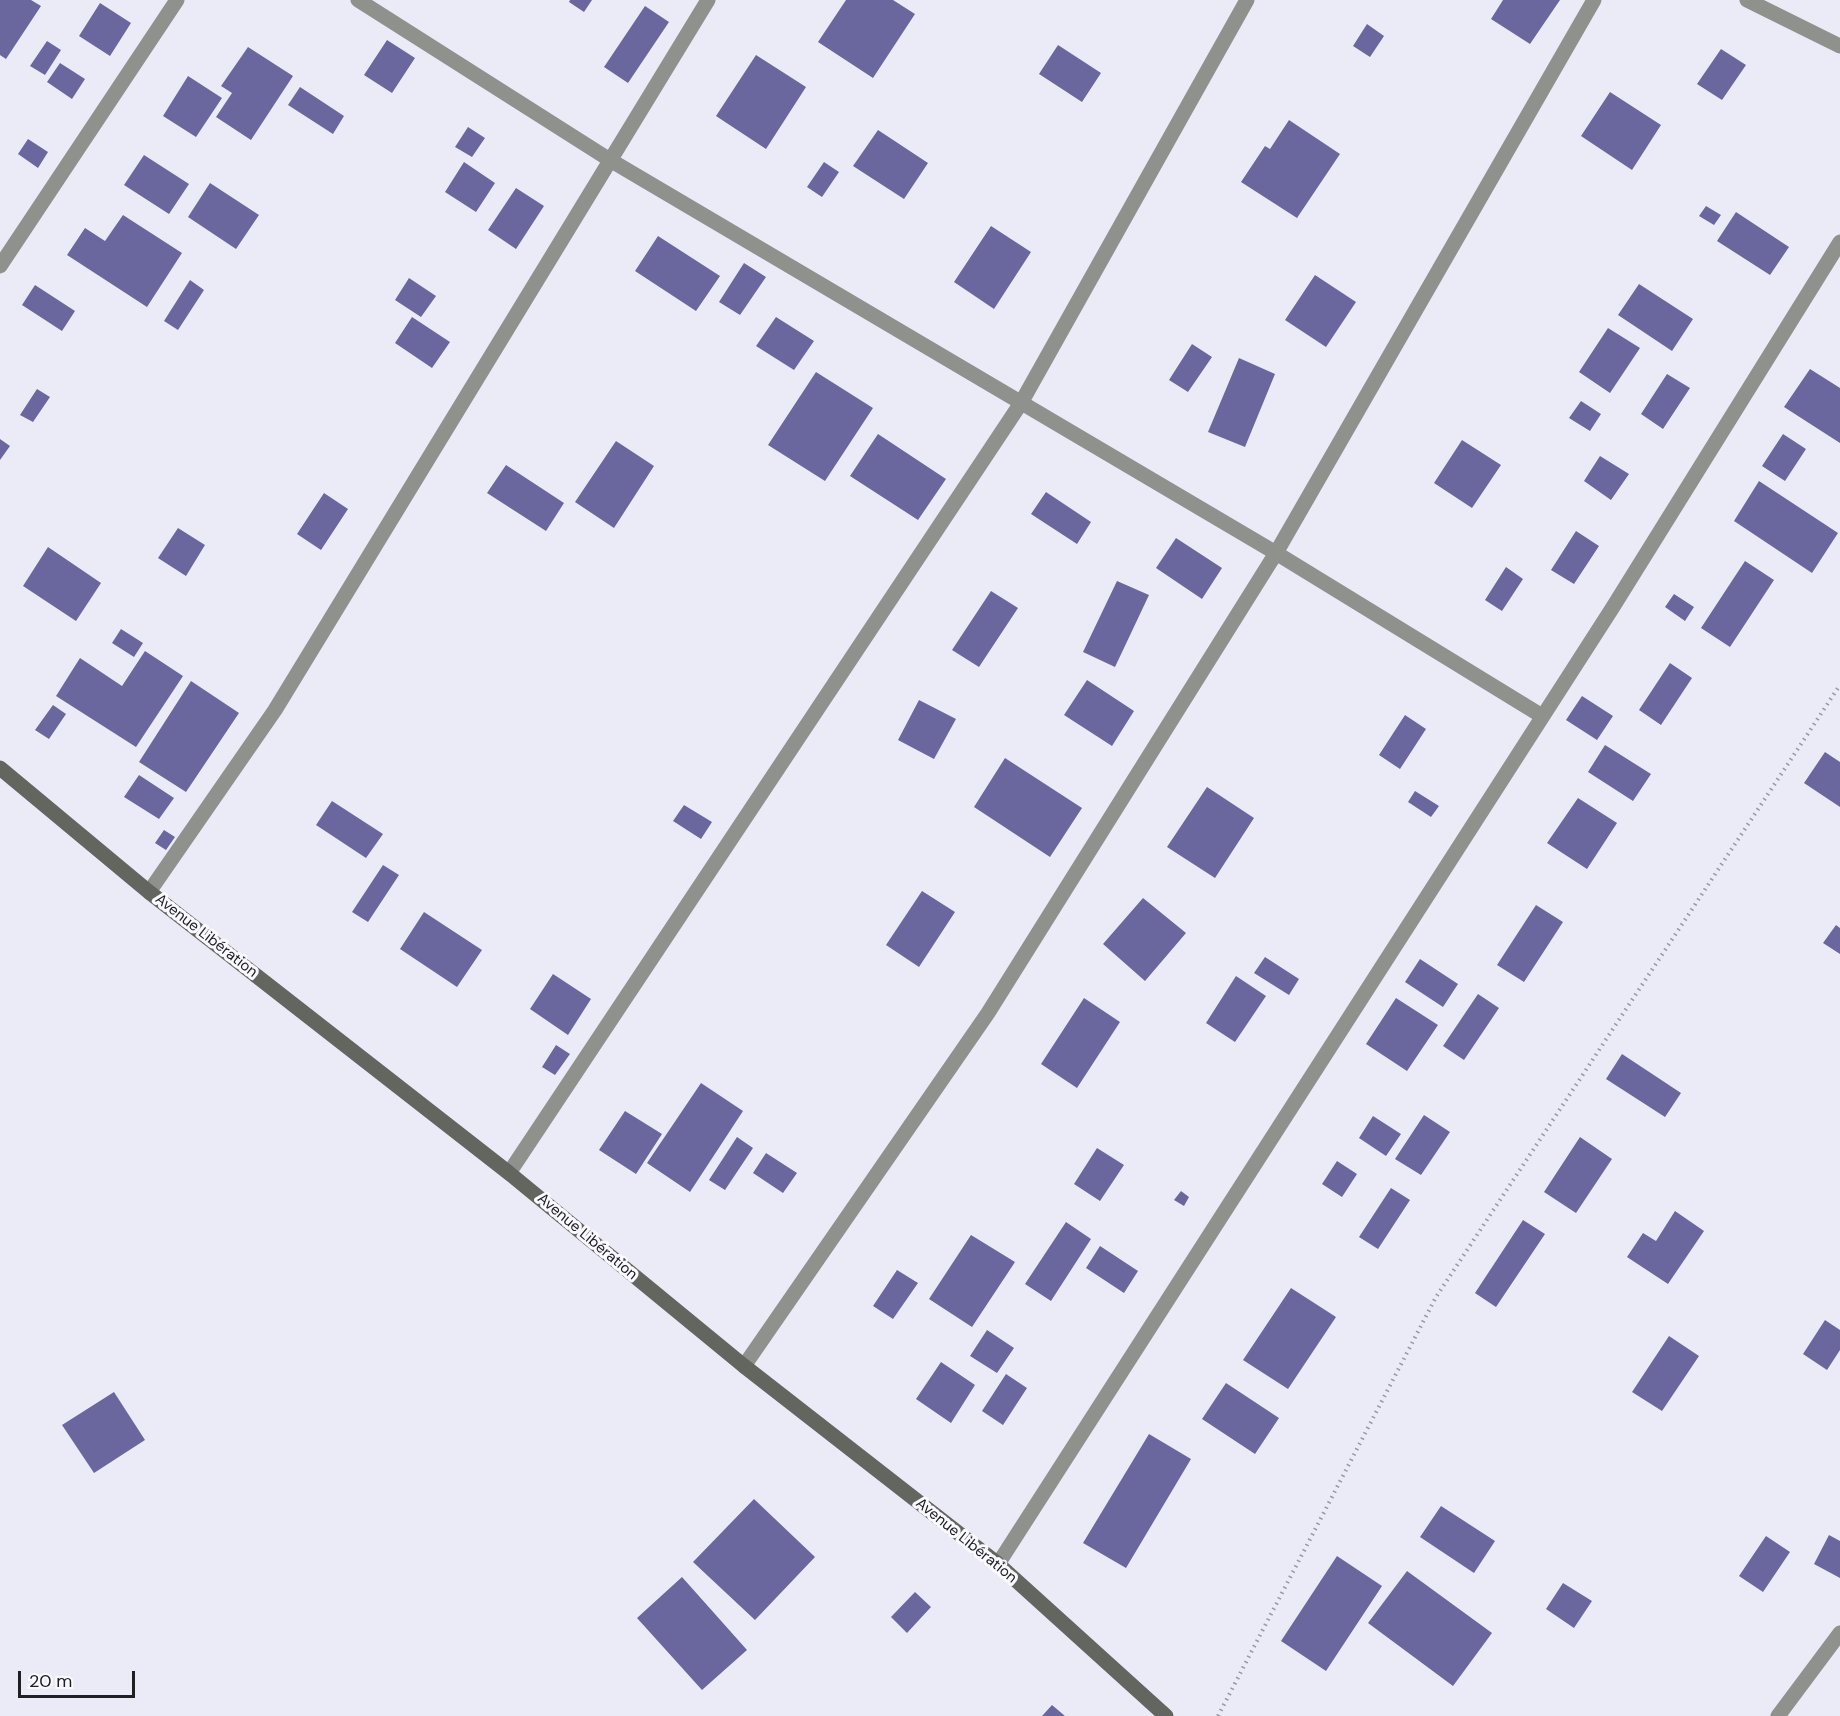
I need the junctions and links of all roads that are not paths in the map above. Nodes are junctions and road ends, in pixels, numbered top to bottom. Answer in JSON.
{"nodes":[{"id":1,"x":177,"y":0,"type":"edge"},
{"id":2,"x":358,"y":0,"type":"edge"},
{"id":3,"x":708,"y":0,"type":"edge"},
{"id":4,"x":1247,"y":0,"type":"edge"},
{"id":5,"x":1594,"y":0,"type":"edge"},
{"id":6,"x":1747,"y":0,"type":"edge"},
{"id":7,"x":1840,"y":46,"type":"edge"},
{"id":8,"x":610,"y":159,"type":"junction"},
{"id":9,"x":1840,"y":242,"type":"edge"},
{"id":10,"x":0,"y":266,"type":"edge"},
{"id":11,"x":1021,"y":403,"type":"junction"},
{"id":12,"x":1276,"y":553,"type":"junction"},
{"id":13,"x":1542,"y":717,"type":"junction"},
{"id":14,"x":0,"y":768,"type":"edge"},
{"id":15,"x":149,"y":892,"type":"junction"},
{"id":16,"x":509,"y":1173,"type":"junction"},
{"id":17,"x":744,"y":1366,"type":"junction"},
{"id":18,"x":998,"y":1564,"type":"junction"},
{"id":19,"x":1840,"y":1633,"type":"edge"},
{"id":20,"x":1166,"y":1716,"type":"edge"},
{"id":21,"x":1778,"y":1716,"type":"edge"}],
"edges":[{"from":1,"to":10,"type":"street"},
{"from":2,"to":8,"type":"street"},
{"from":3,"to":8,"type":"street"},
{"from":4,"to":11,"type":"street"},
{"from":5,"to":12,"type":"street"},
{"from":6,"to":7,"type":"street"},
{"from":8,"to":11,"type":"street"},
{"from":8,"to":15,"type":"street"},
{"from":9,"to":13,"type":"street"},
{"from":11,"to":12,"type":"street"},
{"from":11,"to":16,"type":"street"},
{"from":12,"to":13,"type":"street"},
{"from":12,"to":17,"type":"street"},
{"from":13,"to":18,"type":"street"},
{"from":14,"to":15,"type":"street","name":"Avenue Libération"},
{"from":15,"to":16,"type":"street","name":"Avenue Libération"},
{"from":16,"to":17,"type":"street","name":"Avenue Libération"},
{"from":17,"to":18,"type":"street","name":"Avenue Libération"},
{"from":18,"to":20,"type":"street","name":"Avenue Libération"},
{"from":19,"to":21,"type":"street"}]}
